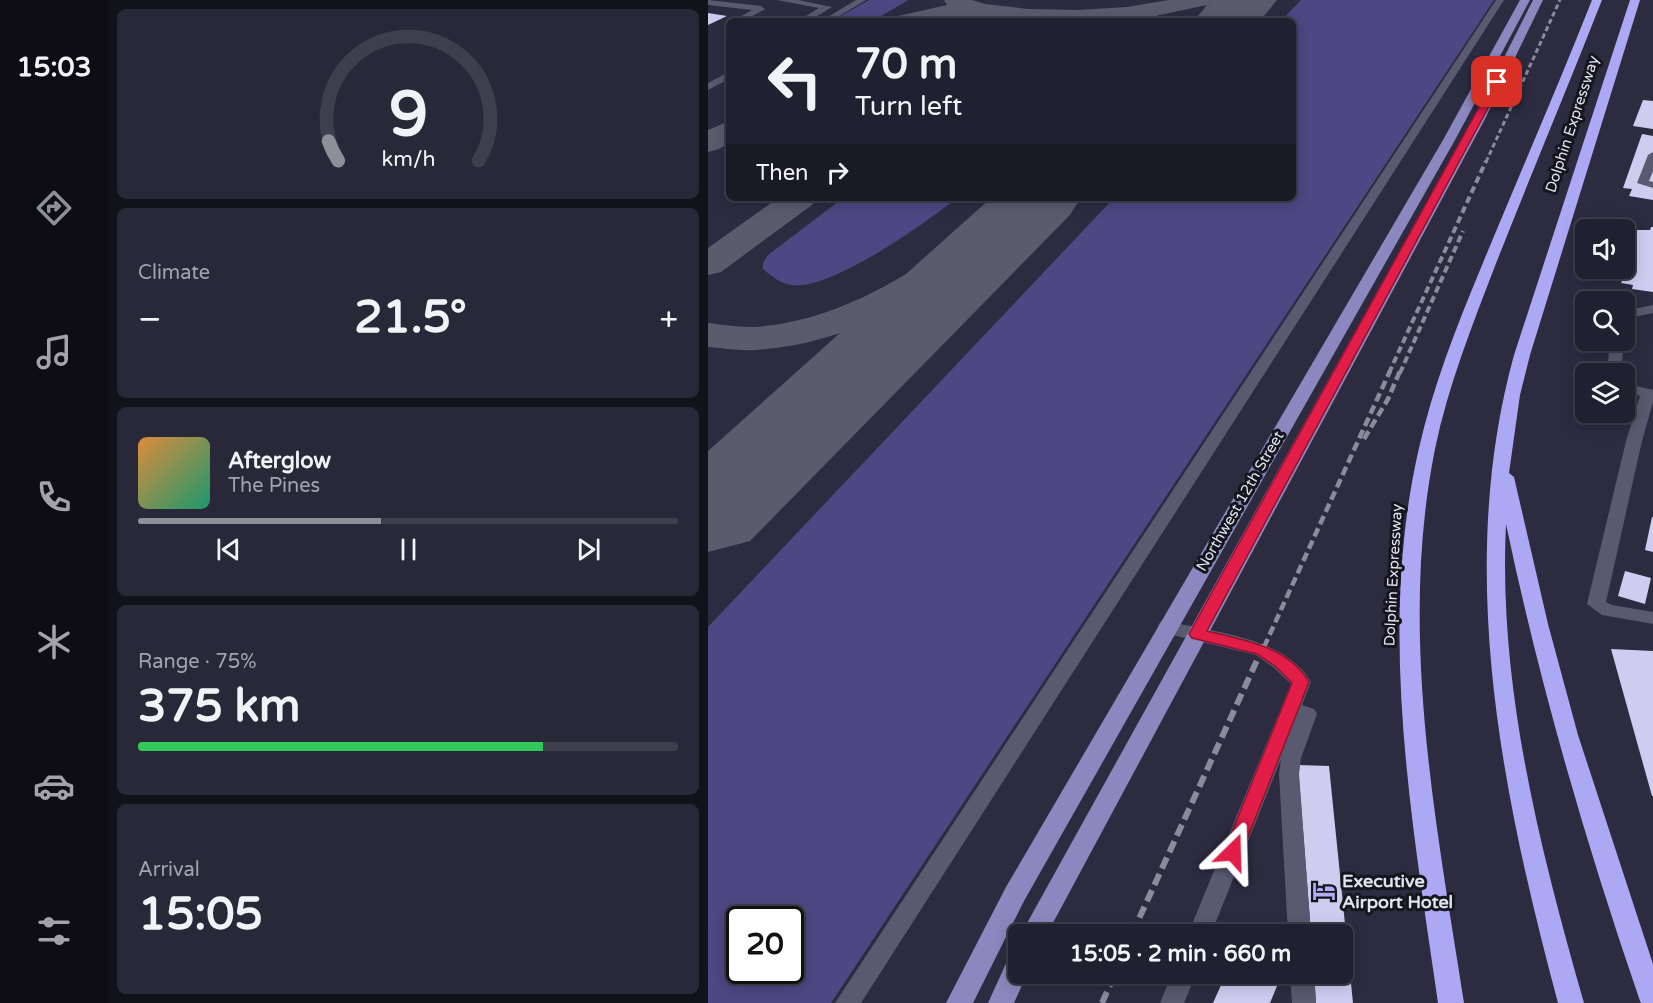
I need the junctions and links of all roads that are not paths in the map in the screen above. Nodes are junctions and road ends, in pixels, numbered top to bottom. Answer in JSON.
{"nodes":[{"id":1,"x":780,"y":0,"type":"edge"},
{"id":2,"x":862,"y":0,"type":"edge"},
{"id":3,"x":1500,"y":0,"type":"edge"},
{"id":4,"x":1525,"y":0,"type":"edge"},
{"id":5,"x":1538,"y":0,"type":"edge"},
{"id":6,"x":1597,"y":0,"type":"edge"},
{"id":7,"x":1635,"y":0,"type":"edge"},
{"id":8,"x":708,"y":2,"type":"edge"},
{"id":9,"x":761,"y":9,"type":"junction"},
{"id":10,"x":742,"y":18,"type":"edge"},
{"id":11,"x":808,"y":18,"type":"edge"},
{"id":12,"x":830,"y":18,"type":"edge"},
{"id":13,"x":726,"y":77,"type":"edge"},
{"id":14,"x":708,"y":87,"type":"edge"},
{"id":15,"x":1653,"y":155,"type":"edge"},
{"id":16,"x":1653,"y":185,"type":"edge"},
{"id":17,"x":1653,"y":309,"type":"edge"},
{"id":18,"x":1635,"y":313,"type":"edge"},
{"id":19,"x":1635,"y":390,"type":"edge"},
{"id":20,"x":1650,"y":394,"type":"edge"},
{"id":21,"x":1646,"y":427,"type":"edge"},
{"id":22,"x":1502,"y":460,"type":"junction"},
{"id":23,"x":1653,"y":618,"type":"edge"},
{"id":24,"x":1167,"y":627,"type":"junction"},
{"id":25,"x":1197,"y":634,"type":"junction"},
{"id":26,"x":1290,"y":708,"type":"junction"},
{"id":27,"x":1039,"y":924,"type":"edge"},
{"id":28,"x":1204,"y":924,"type":"edge"},
{"id":29,"x":1299,"y":924,"type":"edge"},
{"id":30,"x":1010,"y":984,"type":"edge"},
{"id":31,"x":1180,"y":984,"type":"edge"},
{"id":32,"x":1303,"y":984,"type":"edge"},
{"id":33,"x":1653,"y":1001,"type":"edge"},
{"id":34,"x":847,"y":1003,"type":"edge"},
{"id":35,"x":959,"y":1003,"type":"edge"},
{"id":36,"x":1001,"y":1003,"type":"edge"},
{"id":37,"x":1172,"y":1003,"type":"edge"},
{"id":38,"x":1304,"y":1003,"type":"edge"},
{"id":39,"x":1450,"y":1003,"type":"edge"},
{"id":40,"x":1570,"y":1003,"type":"edge"}],
"edges":[{"from":1,"to":9,"type":"lane"},
{"from":1,"to":11,"type":"lane"},
{"from":2,"to":12,"type":"lane"},
{"from":3,"to":34,"type":"lane"},
{"from":4,"to":24,"type":"main road","name":"Northwest 12th Street"},
{"from":5,"to":25,"type":"main road","name":"Northwest 12th Street"},
{"from":6,"to":39,"type":"highway","name":"Dolphin Expressway"},
{"from":7,"to":22,"type":"highway","name":"Dolphin Expressway"},
{"from":8,"to":9,"type":"lane"},
{"from":9,"to":10,"type":"lane"},
{"from":13,"to":14,"type":"lane"},
{"from":15,"to":16,"type":"lane"},
{"from":17,"to":18,"type":"lane"},
{"from":19,"to":20,"type":"lane"},
{"from":20,"to":21,"type":"lane"},
{"from":21,"to":23,"type":"lane"},
{"from":22,"to":33,"type":"highway"},
{"from":22,"to":40,"type":"highway","name":"Dolphin Expressway"},
{"from":24,"to":25,"type":"lane"},
{"from":24,"to":35,"type":"main road","name":"Northwest 12th Street"},
{"from":25,"to":26,"type":"lane"},
{"from":25,"to":27,"type":"main road","name":"Northwest 12th Street"},
{"from":26,"to":28,"type":"lane"},
{"from":26,"to":29,"type":"lane"},
{"from":30,"to":36,"type":"main road"},
{"from":31,"to":37,"type":"lane"},
{"from":32,"to":38,"type":"lane"}]}
